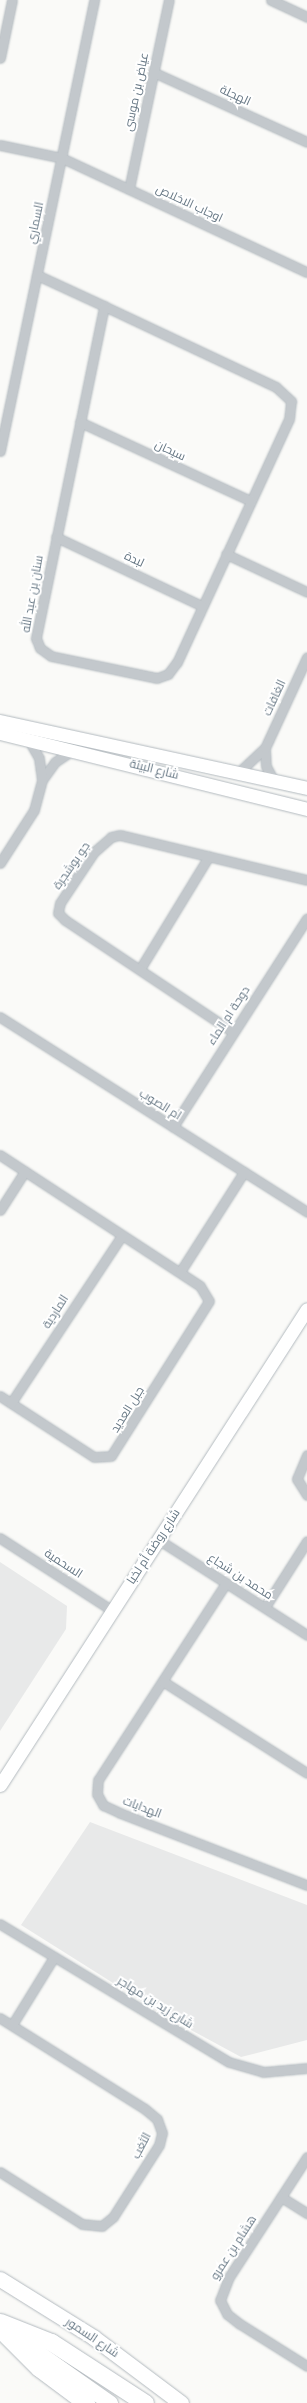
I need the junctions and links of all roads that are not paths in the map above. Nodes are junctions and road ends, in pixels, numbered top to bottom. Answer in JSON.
{"nodes":[{"id":1,"x":12,"y":0,"type":"edge"},
{"id":2,"x":94,"y":0,"type":"edge"},
{"id":3,"x":169,"y":0,"type":"edge"},
{"id":4,"x":271,"y":0,"type":"edge"},
{"id":5,"x":307,"y":17,"type":"edge"},
{"id":6,"x":0,"y":58,"type":"edge"},
{"id":7,"x":153,"y":72,"type":"junction"},
{"id":8,"x":307,"y":142,"type":"edge"},
{"id":9,"x":0,"y":145,"type":"edge"},
{"id":10,"x":62,"y":158,"type":"junction"},
{"id":11,"x":129,"y":189,"type":"junction"},
{"id":12,"x":307,"y":272,"type":"edge"},
{"id":13,"x":37,"y":275,"type":"junction"},
{"id":14,"x":104,"y":306,"type":"junction"},
{"id":15,"x":80,"y":422,"type":"junction"},
{"id":16,"x":0,"y":451,"type":"edge"},
{"id":17,"x":251,"y":502,"type":"junction"},
{"id":18,"x":56,"y":537,"type":"junction"},
{"id":19,"x":226,"y":554,"type":"junction"},
{"id":20,"x":307,"y":592,"type":"edge"},
{"id":21,"x":202,"y":606,"type":"junction"},
{"id":22,"x":307,"y":657,"type":"edge"},
{"id":23,"x":0,"y":721,"type":"edge"},
{"id":24,"x":0,"y":733,"type":"edge"},
{"id":25,"x":27,"y":738,"type":"junction"},
{"id":26,"x":265,"y":748,"type":"junction"},
{"id":27,"x":73,"y":750,"type":"junction"},
{"id":28,"x":239,"y":772,"type":"junction"},
{"id":29,"x":42,"y":780,"type":"junction"},
{"id":30,"x":274,"y":781,"type":"junction"},
{"id":31,"x":307,"y":788,"type":"edge"},
{"id":32,"x":307,"y":809,"type":"edge"},
{"id":33,"x":209,"y":856,"type":"junction"},
{"id":34,"x":0,"y":864,"type":"edge"},
{"id":35,"x":307,"y":880,"type":"edge"},
{"id":36,"x":307,"y":918,"type":"edge"},
{"id":37,"x":140,"y":969,"type":"junction"},
{"id":38,"x":0,"y":1017,"type":"edge"},
{"id":39,"x":233,"y":1032,"type":"junction"},
{"id":40,"x":172,"y":1127,"type":"junction"},
{"id":41,"x":0,"y":1155,"type":"edge"},
{"id":42,"x":25,"y":1171,"type":"junction"},
{"id":43,"x":244,"y":1172,"type":"junction"},
{"id":44,"x":0,"y":1210,"type":"edge"},
{"id":45,"x":307,"y":1212,"type":"edge"},
{"id":46,"x":122,"y":1235,"type":"junction"},
{"id":47,"x":180,"y":1272,"type":"junction"},
{"id":48,"x":307,"y":1309,"type":"edge"},
{"id":49,"x":0,"y":1396,"type":"edge"},
{"id":50,"x":11,"y":1403,"type":"junction"},
{"id":51,"x":307,"y":1455,"type":"edge"},
{"id":52,"x":307,"y":1495,"type":"edge"},
{"id":53,"x":0,"y":1538,"type":"edge"},
{"id":54,"x":159,"y":1540,"type":"junction"},
{"id":55,"x":307,"y":1541,"type":"edge"},
{"id":56,"x":226,"y":1583,"type":"junction"},
{"id":57,"x":265,"y":1608,"type":"junction"},
{"id":58,"x":113,"y":1611,"type":"junction"},
{"id":59,"x":307,"y":1635,"type":"edge"},
{"id":60,"x":164,"y":1682,"type":"junction"},
{"id":61,"x":307,"y":1773,"type":"edge"},
{"id":62,"x":0,"y":1785,"type":"edge"},
{"id":63,"x":307,"y":1885,"type":"edge"},
{"id":64,"x":0,"y":1924,"type":"edge"},
{"id":65,"x":54,"y":1957,"type":"junction"},
{"id":66,"x":0,"y":2018,"type":"edge"},
{"id":67,"x":12,"y":2025,"type":"junction"},
{"id":68,"x":307,"y":2068,"type":"edge"},
{"id":69,"x":307,"y":2157,"type":"edge"},
{"id":70,"x":0,"y":2172,"type":"edge"},
{"id":71,"x":282,"y":2197,"type":"junction"},
{"id":72,"x":307,"y":2213,"type":"edge"},
{"id":73,"x":0,"y":2279,"type":"edge"},
{"id":74,"x":0,"y":2322,"type":"edge"},
{"id":75,"x":0,"y":2326,"type":"edge"},
{"id":76,"x":0,"y":2329,"type":"edge"},
{"id":77,"x":307,"y":2366,"type":"edge"},
{"id":78,"x":86,"y":2403,"type":"edge"},
{"id":79,"x":110,"y":2403,"type":"edge"},
{"id":80,"x":145,"y":2403,"type":"edge"},
{"id":81,"x":181,"y":2403,"type":"edge"}],
"edges":[{"from":1,"to":6,"type":"street"},
{"from":2,"to":10,"type":"street","name":"السماري"},
{"from":3,"to":7,"type":"street","name":"عياض بن موسى"},
{"from":4,"to":5,"type":"street"},
{"from":7,"to":8,"type":"street","name":"الهجلة"},
{"from":7,"to":11,"type":"street","name":"عياض بن موسى"},
{"from":9,"to":10,"type":"street","name":"اوجاب الاخلاص"},
{"from":10,"to":11,"type":"street","name":"اوجاب الاخلاص"},
{"from":10,"to":13,"type":"street","name":"السماري"},
{"from":11,"to":12,"type":"street","name":"اوجاب الاخلاص"},
{"from":13,"to":14,"type":"street","name":"سنان بن عبد الله"},
{"from":13,"to":16,"type":"street","name":"السماري"},
{"from":14,"to":15,"type":"street","name":"سنان بن عبد الله"},
{"from":14,"to":17,"type":"street","name":"سنان بن عبد الله"},
{"from":15,"to":17,"type":"street","name":"سيحان"},
{"from":15,"to":18,"type":"street","name":"سنان بن عبد الله"},
{"from":17,"to":19,"type":"street","name":"سنان بن عبد الله"},
{"from":18,"to":21,"type":"street","name":"لبدة"},
{"from":18,"to":21,"type":"street","name":"سنان بن عبد الله"},
{"from":19,"to":20,"type":"street"},
{"from":19,"to":21,"type":"street","name":"سنان بن عبد الله"},
{"from":22,"to":26,"type":"street","name":"الغافات"},
{"from":23,"to":28,"type":"street","name":"شارع البيئة"},
{"from":24,"to":25,"type":"street","name":"شارع البيئة"},
{"from":25,"to":27,"type":"street","name":"شارع البيئة"},
{"from":25,"to":29,"type":"street"},
{"from":26,"to":28,"type":"street","name":"الغافات"},
{"from":26,"to":30,"type":"street"},
{"from":27,"to":29,"type":"street"},
{"from":27,"to":32,"type":"street","name":"شارع البيئة"},
{"from":28,"to":30,"type":"street","name":"شارع البيئة"},
{"from":29,"to":34,"type":"street"},
{"from":30,"to":31,"type":"street","name":"شارع البيئة"},
{"from":33,"to":35,"type":"street","name":"جو بوشجرة"},
{"from":33,"to":37,"type":"street"},
{"from":33,"to":37,"type":"street","name":"جو بوشجرة"},
{"from":36,"to":39,"type":"street","name":"دوحة ام الماء"},
{"from":37,"to":39,"type":"street","name":"جو بوشجرة"},
{"from":38,"to":40,"type":"street","name":"ام الصوب"},
{"from":39,"to":40,"type":"street","name":"دوحة ام الماء"},
{"from":40,"to":43,"type":"street","name":"ام الصوب"},
{"from":41,"to":42,"type":"street","name":"جبل العديد"},
{"from":42,"to":44,"type":"street"},
{"from":42,"to":46,"type":"street","name":"جبل العديد"},
{"from":43,"to":45,"type":"street","name":"ام الصوب"},
{"from":43,"to":47,"type":"street"},
{"from":46,"to":47,"type":"street","name":"جبل العديد"},
{"from":46,"to":50,"type":"street","name":"الماردية"},
{"from":47,"to":50,"type":"street","name":"جبل العديد"},
{"from":48,"to":54,"type":"street","name":"شارع روضة أم لخبا"},
{"from":49,"to":50,"type":"street","name":"جبل العديد"},
{"from":51,"to":52,"type":"street"},
{"from":53,"to":58,"type":"street","name":"السحمية"},
{"from":54,"to":56,"type":"street","name":"محمد بن شجاع"},
{"from":54,"to":58,"type":"street","name":"شارع روضة أم لخبا"},
{"from":55,"to":57,"type":"street"},
{"from":56,"to":57,"type":"street","name":"محمد بن شجاع"},
{"from":56,"to":60,"type":"street","name":"الهدايات"},
{"from":57,"to":59,"type":"street","name":"محمد بن شجاع"},
{"from":58,"to":62,"type":"street","name":"شارع روضة أم لخبا"},
{"from":60,"to":61,"type":"street"},
{"from":60,"to":63,"type":"street","name":"الهدايات"},
{"from":64,"to":65,"type":"street","name":"شارع زيد بن مهاجر"},
{"from":65,"to":67,"type":"street"},
{"from":65,"to":68,"type":"street","name":"شارع زيد بن مهاجر"},
{"from":66,"to":67,"type":"street","name":"الثغب"},
{"from":67,"to":70,"type":"street","name":"الثغب"},
{"from":69,"to":71,"type":"street","name":"هشام بن عمرو"},
{"from":71,"to":72,"type":"street"},
{"from":71,"to":77,"type":"street","name":"هشام بن عمرو"},
{"from":73,"to":81,"type":"main road","name":"شارع السمور"},
{"from":74,"to":80,"type":"highway"},
{"from":75,"to":79,"type":"main road"},
{"from":76,"to":78,"type":"highway"}]}
